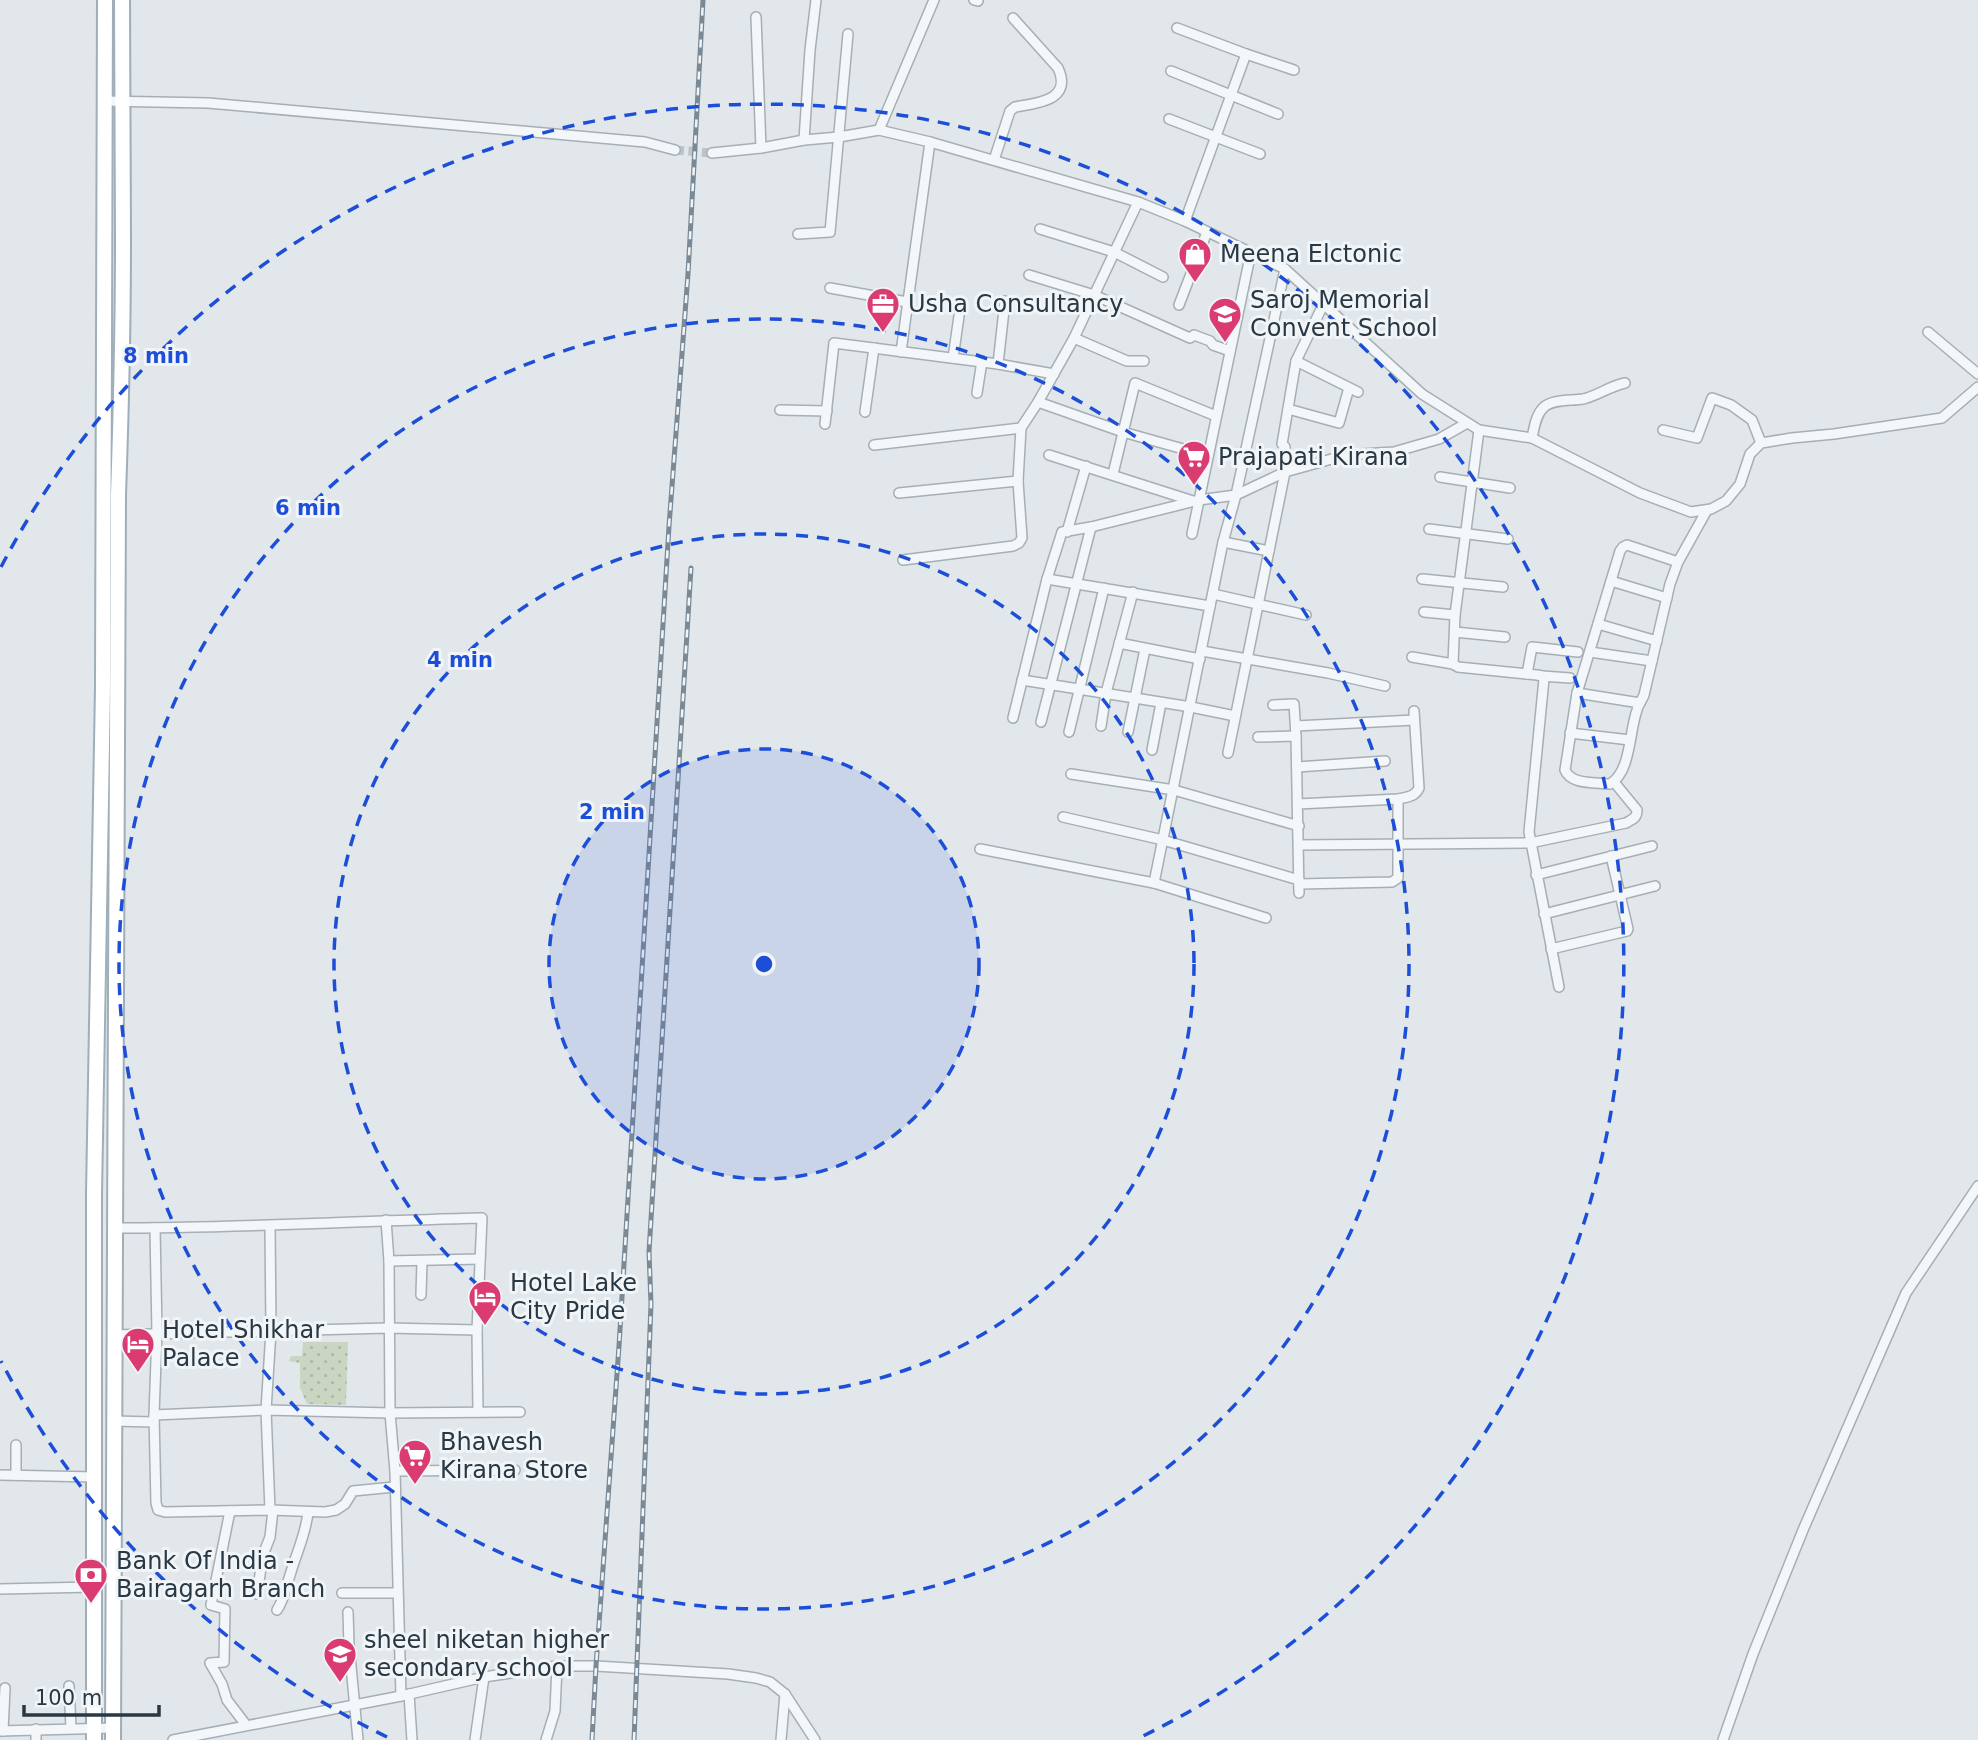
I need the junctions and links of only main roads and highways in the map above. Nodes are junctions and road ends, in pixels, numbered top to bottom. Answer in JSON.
{"nodes":[{"id":1,"x":105,"y":0,"type":"edge"},
{"id":2,"x":122,"y":0,"type":"edge"},
{"id":3,"x":110,"y":677,"type":"junction"},
{"id":4,"x":94,"y":1734,"type":"edge"},
{"id":5,"x":113,"y":1734,"type":"edge"}],
"edges":[{"from":1,"to":3,"type":"main road"},
{"from":2,"to":3,"type":"main road"},
{"from":3,"to":4,"type":"main road"},
{"from":3,"to":5,"type":"main road"}]}
